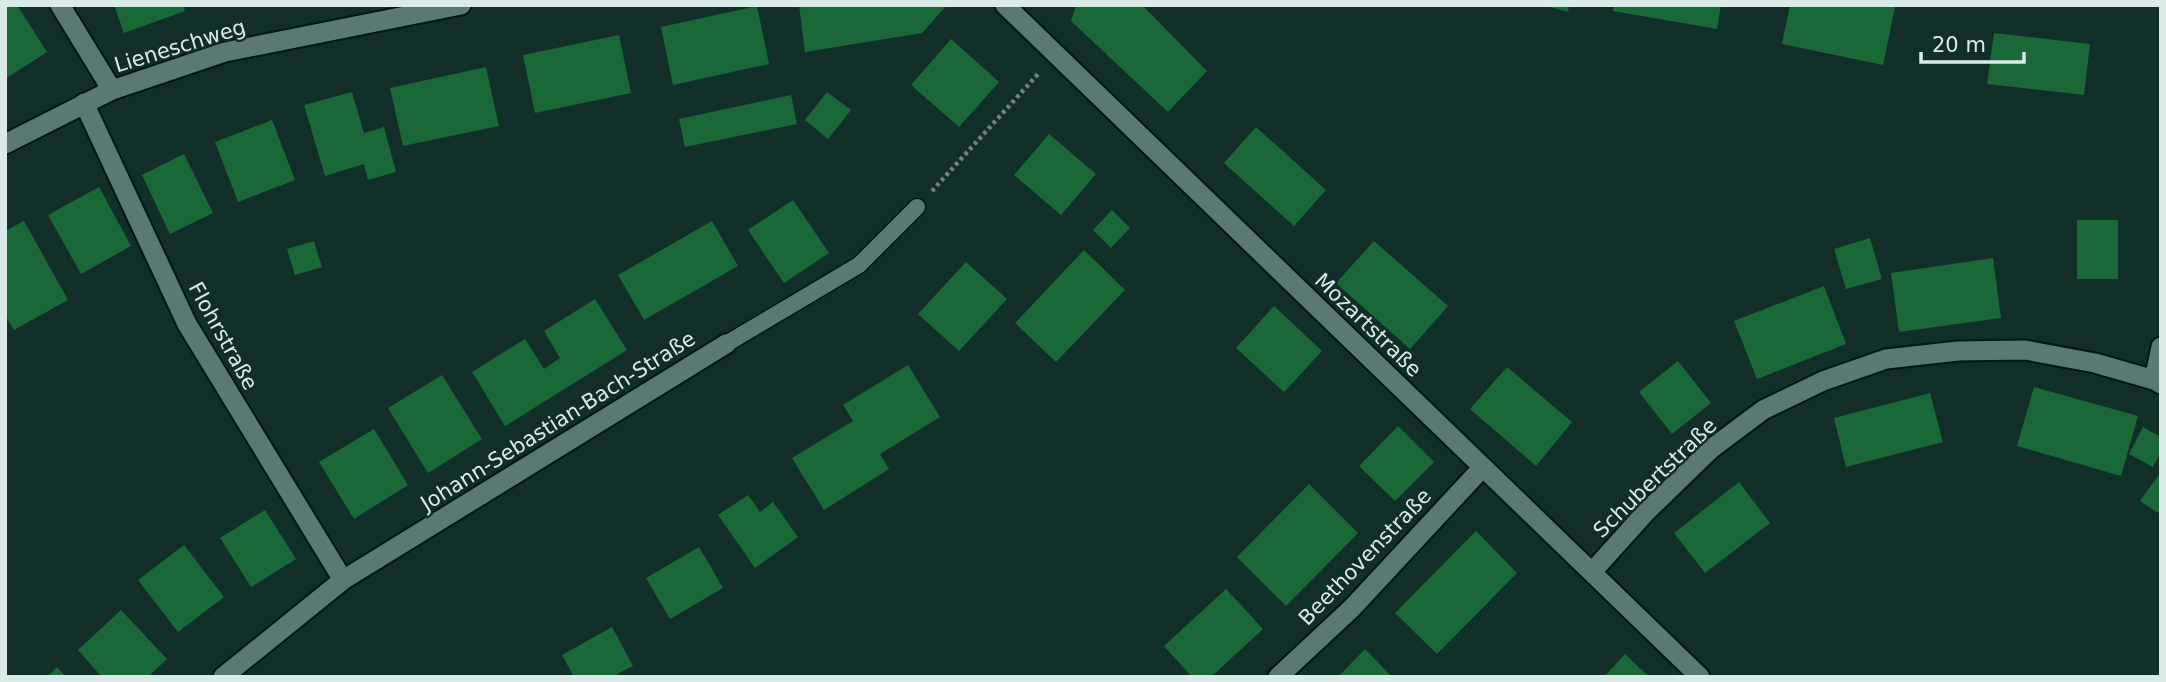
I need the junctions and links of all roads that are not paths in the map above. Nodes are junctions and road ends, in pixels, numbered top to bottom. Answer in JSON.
{"nodes":[{"id":1,"x":60,"y":5,"type":"edge"},
{"id":2,"x":461,"y":5,"type":"edge"},
{"id":3,"x":1005,"y":5,"type":"edge"},
{"id":4,"x":112,"y":90,"type":"junction"},
{"id":5,"x":84,"y":103,"type":"junction"},
{"id":6,"x":5,"y":144,"type":"edge"},
{"id":7,"x":917,"y":207,"type":"road end"},
{"id":8,"x":726,"y":344,"type":"joint"},
{"id":9,"x":2161,"y":347,"type":"edge"},
{"id":10,"x":2158,"y":382,"type":"edge"},
{"id":11,"x":1483,"y":467,"type":"junction"},
{"id":12,"x":1592,"y":572,"type":"junction"},
{"id":13,"x":344,"y":580,"type":"junction"},
{"id":14,"x":223,"y":677,"type":"edge"},
{"id":15,"x":1278,"y":677,"type":"edge"},
{"id":16,"x":1700,"y":677,"type":"edge"}],
"edges":[{"from":1,"to":4,"type":"street"},
{"from":2,"to":4,"type":"street","name":"Lieneschweg"},
{"from":3,"to":11,"type":"street","name":"Mozartstraße"},
{"from":4,"to":5,"type":"street","name":"Lieneschweg"},
{"from":5,"to":6,"type":"street","name":"Lieneschweg"},
{"from":5,"to":13,"type":"street","name":"Flohrstraße"},
{"from":7,"to":8,"type":"lane","name":"Johann-Sebastian-Bach-Straße"},
{"from":8,"to":13,"type":"street","name":"Johann-Sebastian-Bach-Straße"},
{"from":9,"to":10,"type":"street","name":"Schubertstraße"},
{"from":10,"to":12,"type":"street","name":"Schubertstraße"},
{"from":11,"to":12,"type":"street","name":"Mozartstraße"},
{"from":11,"to":15,"type":"street","name":"Beethovenstraße"},
{"from":12,"to":16,"type":"street","name":"Mozartstraße"},
{"from":13,"to":14,"type":"street","name":"Johann-Sebastian-Bach-Straße"}]}
